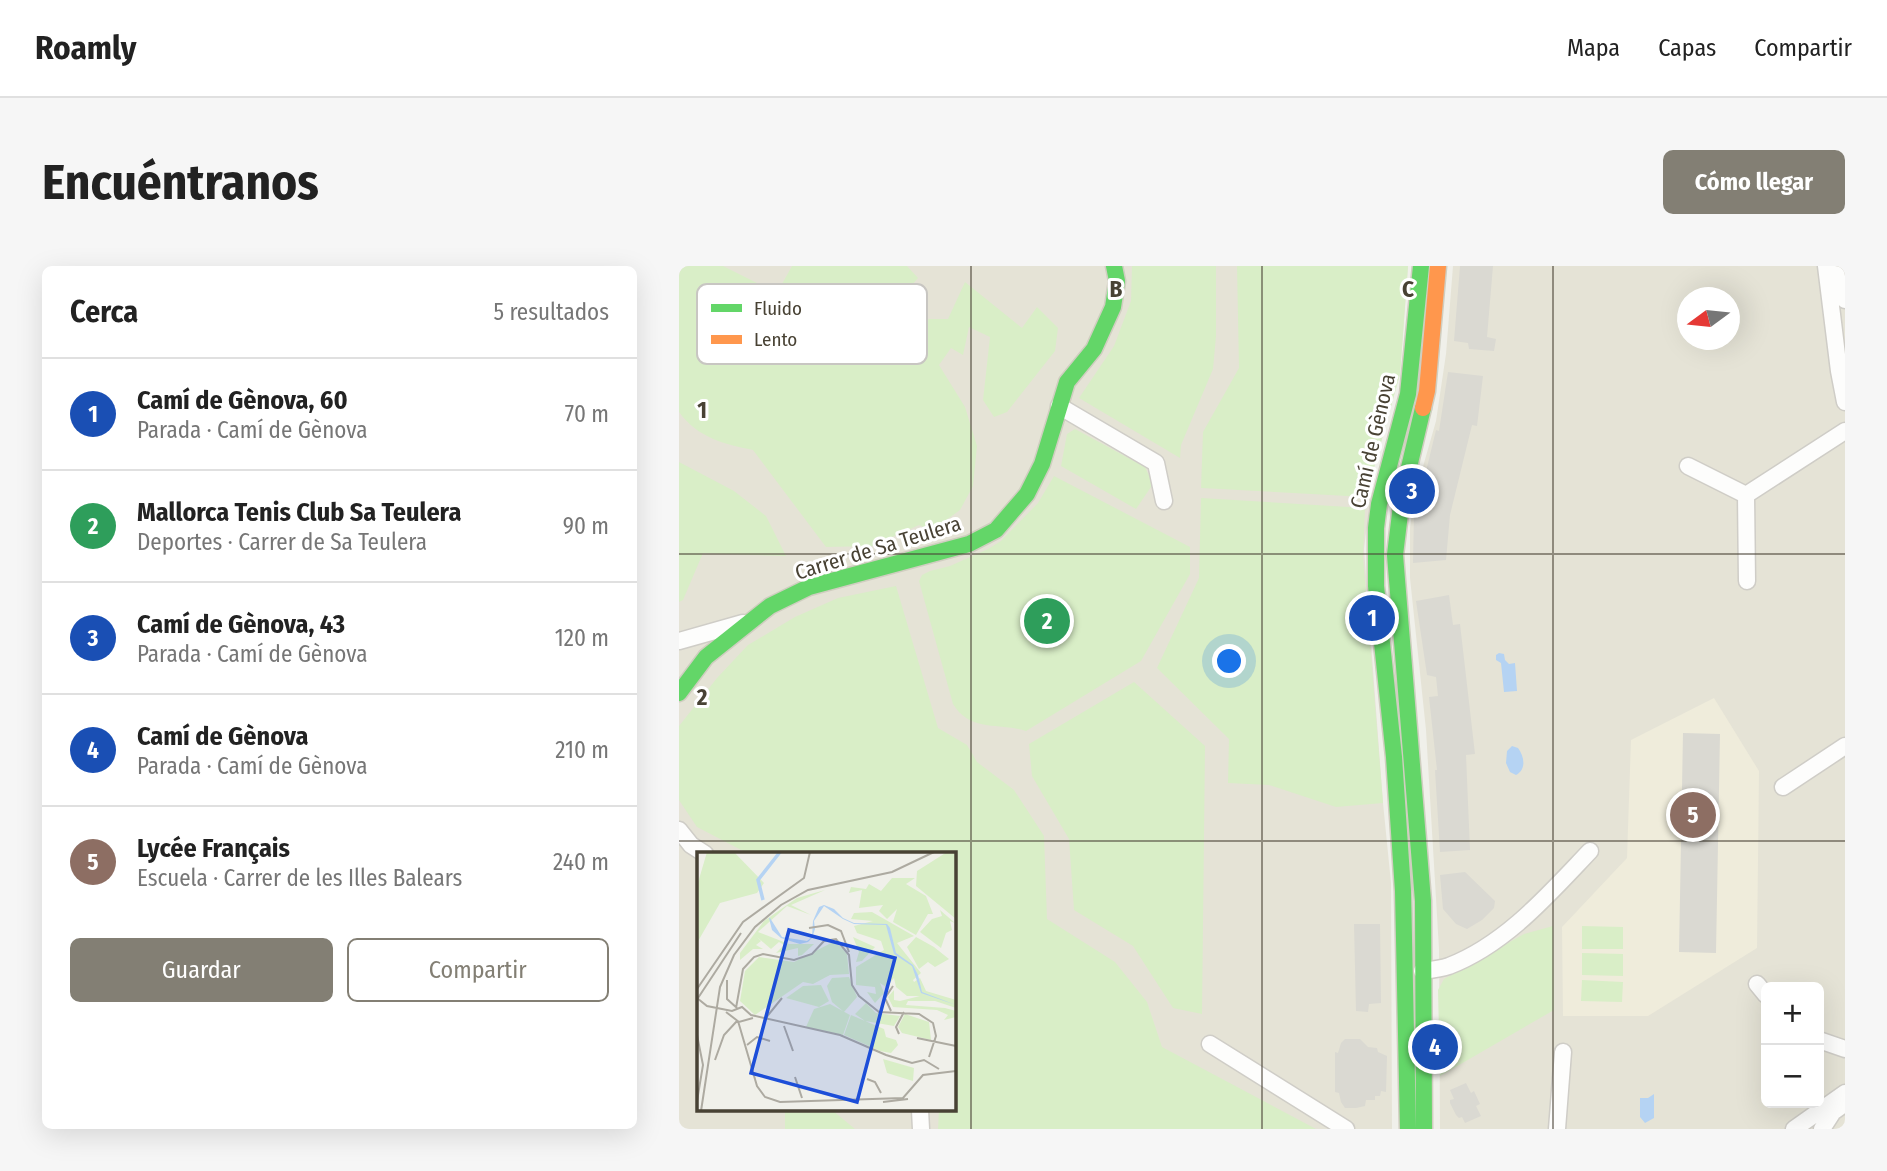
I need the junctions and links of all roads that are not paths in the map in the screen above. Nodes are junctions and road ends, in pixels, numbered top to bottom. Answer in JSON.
{"nodes":[{"id":1,"x":1114,"y":266,"type":"edge"},
{"id":2,"x":1421,"y":266,"type":"edge"},
{"id":3,"x":1438,"y":266,"type":"edge"},
{"id":4,"x":1826,"y":266,"type":"edge"},
{"id":5,"x":1841,"y":266,"type":"edge"},
{"id":6,"x":1845,"y":300,"type":"edge"},
{"id":7,"x":1845,"y":402,"type":"edge"},
{"id":8,"x":1059,"y":405,"type":"junction"},
{"id":9,"x":1845,"y":431,"type":"edge"},
{"id":10,"x":1688,"y":466,"type":"dead end"},
{"id":11,"x":1747,"y":495,"type":"junction"},
{"id":12,"x":1164,"y":501,"type":"dead end"},
{"id":13,"x":1747,"y":581,"type":"dead end"},
{"id":14,"x":749,"y":621,"type":"junction"},
{"id":15,"x":680,"y":640,"type":"edge"},
{"id":16,"x":704,"y":660,"type":"junction"},
{"id":17,"x":679,"y":693,"type":"edge"},
{"id":18,"x":1845,"y":746,"type":"edge"},
{"id":19,"x":1783,"y":787,"type":"dead end"},
{"id":20,"x":679,"y":830,"type":"edge"},
{"id":21,"x":1590,"y":851,"type":"dead end"},
{"id":22,"x":702,"y":852,"type":"edge"},
{"id":23,"x":1422,"y":971,"type":"junction"},
{"id":24,"x":1824,"y":1042,"type":"edge"},
{"id":25,"x":1210,"y":1044,"type":"dead end"},
{"id":26,"x":1844,"y":1050,"type":"edge"},
{"id":27,"x":1563,"y":1052,"type":"dead end"},
{"id":28,"x":1845,"y":1093,"type":"edge"},
{"id":29,"x":1845,"y":1104,"type":"edge"},
{"id":30,"x":1845,"y":1114,"type":"edge"},
{"id":31,"x":1346,"y":1129,"type":"edge"},
{"id":32,"x":1408,"y":1129,"type":"edge"},
{"id":33,"x":1424,"y":1129,"type":"edge"},
{"id":34,"x":1557,"y":1129,"type":"edge"},
{"id":35,"x":1794,"y":1129,"type":"edge"},
{"id":36,"x":1823,"y":1129,"type":"edge"}],
"edges":[{"from":1,"to":8,"type":"street","name":"Carrer de Sa Teulera"},
{"from":2,"to":32,"type":"street","name":"Camí de Gènova"},
{"from":3,"to":23,"type":"street","name":"Camí de Gènova"},
{"from":4,"to":7,"type":"street"},
{"from":5,"to":6,"type":"street"},
{"from":8,"to":12,"type":"street"},
{"from":8,"to":14,"type":"street","name":"Carrer de Sa Teulera"},
{"from":9,"to":11,"type":"street"},
{"from":10,"to":11,"type":"street"},
{"from":11,"to":13,"type":"street"},
{"from":14,"to":15,"type":"street"},
{"from":14,"to":16,"type":"street","name":"Carrer de Sa Teulera"},
{"from":15,"to":16,"type":"street"},
{"from":16,"to":17,"type":"street","name":"Carrer de Sa Teulera"},
{"from":18,"to":19,"type":"street"},
{"from":20,"to":22,"type":"street"},
{"from":21,"to":23,"type":"street"},
{"from":23,"to":33,"type":"street","name":"Camí de Gènova"},
{"from":24,"to":26,"type":"street"},
{"from":25,"to":31,"type":"street"},
{"from":27,"to":34,"type":"street"},
{"from":28,"to":35,"type":"street"},
{"from":29,"to":36,"type":"street"},
{"from":30,"to":36,"type":"street"}]}
